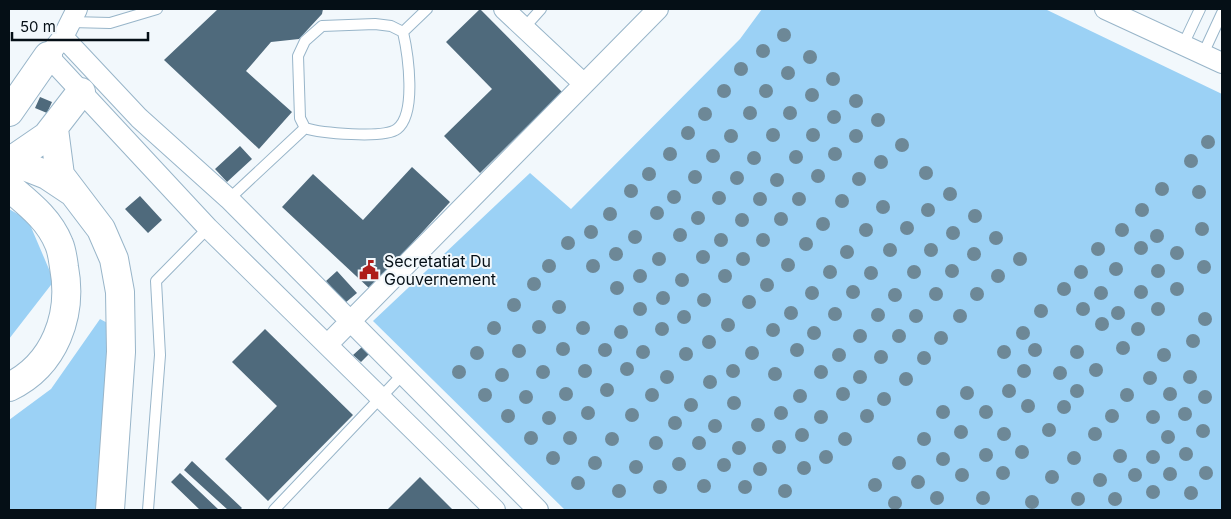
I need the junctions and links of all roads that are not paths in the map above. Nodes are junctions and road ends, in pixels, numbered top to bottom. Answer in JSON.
{"nodes":[{"id":1,"x":157,"y":9,"type":"edge"},
{"id":2,"x":427,"y":9,"type":"edge"},
{"id":3,"x":504,"y":9,"type":"edge"},
{"id":4,"x":541,"y":9,"type":"edge"},
{"id":5,"x":658,"y":9,"type":"edge"},
{"id":6,"x":1105,"y":9,"type":"edge"},
{"id":7,"x":1200,"y":9,"type":"edge"},
{"id":8,"x":1222,"y":13,"type":"edge"},
{"id":9,"x":524,"y":28,"type":"junction"},
{"id":10,"x":65,"y":31,"type":"edge"},
{"id":11,"x":403,"y":32,"type":"junction"},
{"id":12,"x":1184,"y":45,"type":"junction"},
{"id":13,"x":1203,"y":54,"type":"junction"},
{"id":14,"x":1222,"y":63,"type":"edge"},
{"id":15,"x":89,"y":83,"type":"junction"},
{"id":16,"x":584,"y":83,"type":"junction"},
{"id":17,"x":9,"y":112,"type":"edge"},
{"id":18,"x":305,"y":128,"type":"junction"},
{"id":19,"x":54,"y":129,"type":"junction"},
{"id":20,"x":11,"y":160,"type":"edge"},
{"id":21,"x":9,"y":188,"type":"edge"},
{"id":22,"x":71,"y":192,"type":"junction"},
{"id":23,"x":229,"y":199,"type":"junction"},
{"id":24,"x":208,"y":228,"type":"junction"},
{"id":25,"x":351,"y":320,"type":"junction"},
{"id":26,"x":328,"y":344,"type":"junction"},
{"id":27,"x":403,"y":374,"type":"junction"},
{"id":28,"x":9,"y":387,"type":"edge"},
{"id":29,"x":382,"y":398,"type":"junction"},
{"id":30,"x":110,"y":510,"type":"edge"},
{"id":31,"x":148,"y":510,"type":"edge"},
{"id":32,"x":274,"y":510,"type":"edge"},
{"id":33,"x":495,"y":510,"type":"edge"},
{"id":34,"x":538,"y":510,"type":"edge"}],
"edges":[{"from":1,"to":10,"type":"lane"},
{"from":2,"to":11,"type":"lane"},
{"from":3,"to":9,"type":"street"},
{"from":4,"to":9,"type":"lane"},
{"from":5,"to":16,"type":"street"},
{"from":6,"to":12,"type":"street"},
{"from":7,"to":12,"type":"lane"},
{"from":8,"to":13,"type":"lane"},
{"from":9,"to":16,"type":"street"},
{"from":10,"to":15,"type":"street"},
{"from":10,"to":17,"type":"highway"},
{"from":11,"to":18,"type":"lane"},
{"from":11,"to":18,"type":"lane"},
{"from":12,"to":13,"type":"street"},
{"from":13,"to":14,"type":"street"},
{"from":15,"to":19,"type":"highway"},
{"from":15,"to":23,"type":"street"},
{"from":15,"to":24,"type":"street"},
{"from":16,"to":25,"type":"street"},
{"from":18,"to":23,"type":"lane"},
{"from":19,"to":20,"type":"highway"},
{"from":19,"to":22,"type":"highway"},
{"from":20,"to":22,"type":"highway"},
{"from":21,"to":28,"type":"highway"},
{"from":22,"to":30,"type":"highway"},
{"from":23,"to":25,"type":"street"},
{"from":24,"to":26,"type":"street"},
{"from":24,"to":31,"type":"lane"},
{"from":25,"to":26,"type":"street"},
{"from":25,"to":27,"type":"street"},
{"from":26,"to":29,"type":"street"},
{"from":27,"to":29,"type":"lane"},
{"from":27,"to":34,"type":"street"},
{"from":29,"to":32,"type":"lane"},
{"from":29,"to":33,"type":"street"}]}
